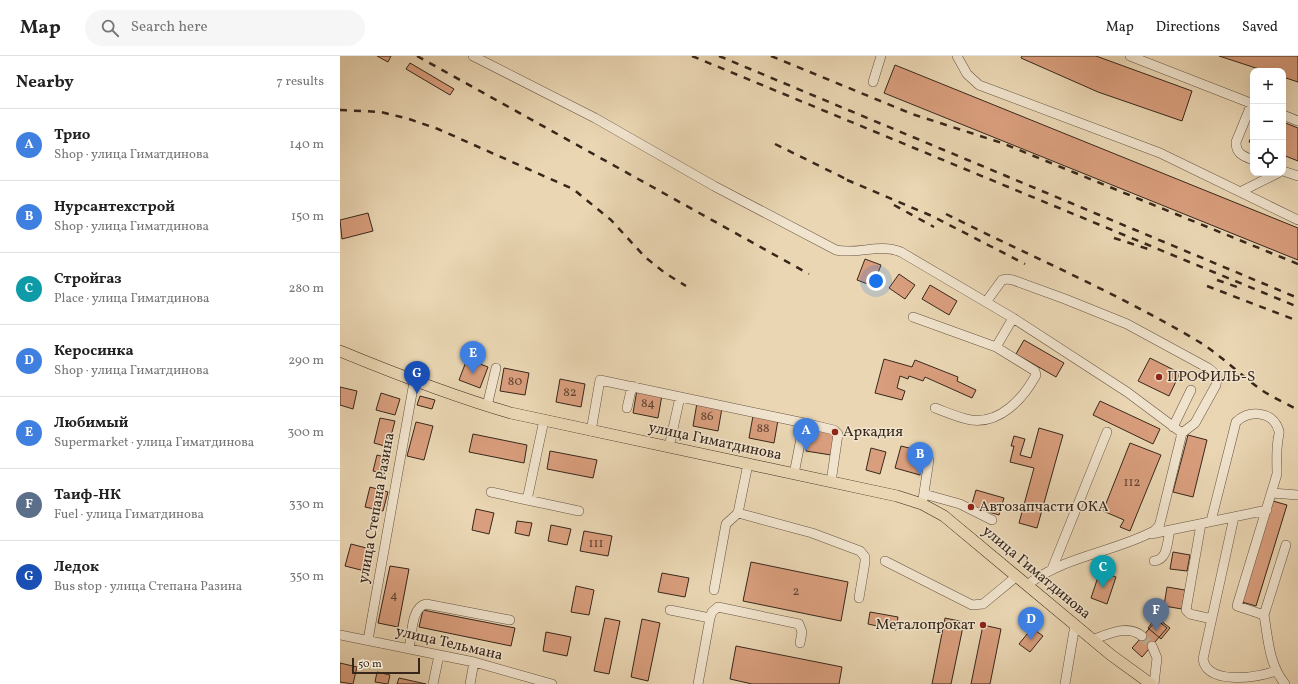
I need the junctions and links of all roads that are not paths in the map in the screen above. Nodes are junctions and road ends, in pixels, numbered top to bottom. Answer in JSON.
{"nodes":[{"id":1,"x":473,"y":56,"type":"edge"},
{"id":2,"x":881,"y":56,"type":"edge"},
{"id":3,"x":957,"y":56,"type":"edge"},
{"id":4,"x":1130,"y":56,"type":"edge"},
{"id":5,"x":874,"y":82,"type":"dead end"},
{"id":6,"x":1250,"y":102,"type":"edge"},
{"id":7,"x":1252,"y":104,"type":"edge"},
{"id":8,"x":1286,"y":116,"type":"edge"},
{"id":9,"x":1298,"y":121,"type":"edge"},
{"id":10,"x":1250,"y":159,"type":"edge"},
{"id":11,"x":1286,"y":172,"type":"edge"},
{"id":12,"x":1272,"y":176,"type":"edge"},
{"id":13,"x":1298,"y":176,"type":"edge"},
{"id":14,"x":1240,"y":192,"type":"junction"},
{"id":15,"x":1298,"y":220,"type":"edge"},
{"id":16,"x":986,"y":302,"type":"junction"},
{"id":17,"x":913,"y":317,"type":"dead end"},
{"id":18,"x":1013,"y":318,"type":"junction"},
{"id":19,"x":996,"y":347,"type":"junction"},
{"id":20,"x":340,"y":351,"type":"edge"},
{"id":21,"x":496,"y":368,"type":"dead end"},
{"id":22,"x":414,"y":382,"type":"junction"},
{"id":23,"x":632,"y":386,"type":"junction"},
{"id":24,"x":1191,"y":390,"type":"dead end"},
{"id":25,"x":680,"y":397,"type":"junction"},
{"id":26,"x":487,"y":406,"type":"junction"},
{"id":27,"x":627,"y":408,"type":"dead end"},
{"id":28,"x":935,"y":408,"type":"dead end"},
{"id":29,"x":544,"y":420,"type":"junction"},
{"id":30,"x":804,"y":423,"type":"junction"},
{"id":31,"x":1173,"y":427,"type":"junction"},
{"id":32,"x":591,"y":431,"type":"junction"},
{"id":33,"x":1107,"y":432,"type":"dead end"},
{"id":34,"x":1182,"y":433,"type":"junction"},
{"id":35,"x":669,"y":447,"type":"junction"},
{"id":36,"x":929,"y":460,"type":"dead end"},
{"id":37,"x":748,"y":464,"type":"junction"},
{"id":38,"x":794,"y":474,"type":"junction"},
{"id":39,"x":831,"y":482,"type":"junction"},
{"id":40,"x":491,"y":492,"type":"dead end"},
{"id":41,"x":1272,"y":493,"type":"junction"},
{"id":42,"x":1298,"y":495,"type":"edge"},
{"id":43,"x":923,"y":499,"type":"junction"},
{"id":44,"x":527,"y":500,"type":"junction"},
{"id":45,"x":1267,"y":510,"type":"junction"},
{"id":46,"x":580,"y":511,"type":"dead end"},
{"id":47,"x":738,"y":513,"type":"junction"},
{"id":48,"x":1234,"y":517,"type":"junction"},
{"id":49,"x":992,"y":520,"type":"dead end"},
{"id":50,"x":1211,"y":521,"type":"junction"},
{"id":51,"x":1201,"y":524,"type":"junction"},
{"id":52,"x":1170,"y":530,"type":"junction"},
{"id":53,"x":1148,"y":535,"type":"junction"},
{"id":54,"x":1286,"y":544,"type":"dead end"},
{"id":55,"x":885,"y":561,"type":"dead end"},
{"id":56,"x":1154,"y":561,"type":"dead end"},
{"id":57,"x":1052,"y":569,"type":"junction"},
{"id":58,"x":1017,"y":576,"type":"junction"},
{"id":59,"x":1027,"y":585,"type":"junction"},
{"id":60,"x":714,"y":590,"type":"dead end"},
{"id":61,"x":859,"y":598,"type":"dead end"},
{"id":62,"x":670,"y":610,"type":"dead end"},
{"id":63,"x":1264,"y":615,"type":"junction"},
{"id":64,"x":710,"y":618,"type":"junction"},
{"id":65,"x":1212,"y":619,"type":"junction"},
{"id":66,"x":510,"y":620,"type":"dead end"},
{"id":67,"x":1074,"y":624,"type":"junction"},
{"id":68,"x":340,"y":635,"type":"edge"},
{"id":69,"x":1142,"y":636,"type":"tunnel mouth"},
{"id":70,"x":368,"y":640,"type":"junction"},
{"id":71,"x":1092,"y":640,"type":"junction"},
{"id":72,"x":800,"y":643,"type":"dead end"},
{"id":73,"x":1152,"y":646,"type":"tunnel mouth"},
{"id":74,"x":409,"y":649,"type":"junction"},
{"id":75,"x":439,"y":655,"type":"junction"},
{"id":76,"x":474,"y":662,"type":"junction"},
{"id":77,"x":1276,"y":671,"type":"junction"},
{"id":78,"x":1244,"y":682,"type":"edge"},
{"id":79,"x":546,"y":683,"type":"edge"},
{"id":80,"x":432,"y":684,"type":"edge"},
{"id":81,"x":470,"y":684,"type":"edge"},
{"id":82,"x":698,"y":684,"type":"edge"},
{"id":83,"x":1065,"y":684,"type":"edge"},
{"id":84,"x":1153,"y":684,"type":"edge"},
{"id":85,"x":1285,"y":684,"type":"edge"}],
"edges":[{"from":1,"to":16,"type":"street"},
{"from":2,"to":5,"type":"street"},
{"from":3,"to":14,"type":"street"},
{"from":4,"to":6,"type":"street"},
{"from":7,"to":10,"type":"street"},
{"from":8,"to":9,"type":"street"},
{"from":11,"to":13,"type":"street"},
{"from":12,"to":14,"type":"street"},
{"from":14,"to":15,"type":"street"},
{"from":16,"to":18,"type":"street"},
{"from":16,"to":34,"type":"street"},
{"from":17,"to":19,"type":"street"},
{"from":18,"to":19,"type":"street"},
{"from":18,"to":31,"type":"street"},
{"from":19,"to":28,"type":"street"},
{"from":20,"to":22,"type":"main road","name":"улица Гиматдинова"},
{"from":21,"to":26,"type":"street"},
{"from":22,"to":26,"type":"main road","name":"улица Гиматдинова"},
{"from":22,"to":70,"type":"street","name":"улица Степана Разина"},
{"from":23,"to":25,"type":"street"},
{"from":23,"to":27,"type":"street"},
{"from":23,"to":32,"type":"street"},
{"from":24,"to":31,"type":"street"},
{"from":25,"to":30,"type":"street"},
{"from":25,"to":35,"type":"street"},
{"from":26,"to":29,"type":"main road","name":"улица Гиматдинова"},
{"from":29,"to":32,"type":"main road","name":"улица Гиматдинова"},
{"from":29,"to":44,"type":"street"},
{"from":30,"to":38,"type":"street"},
{"from":30,"to":39,"type":"street"},
{"from":31,"to":34,"type":"street"},
{"from":32,"to":35,"type":"main road","name":"улица Гиматдинова"},
{"from":33,"to":57,"type":"street"},
{"from":34,"to":53,"type":"street"},
{"from":35,"to":37,"type":"main road","name":"улица Гиматдинова"},
{"from":36,"to":43,"type":"street"},
{"from":37,"to":38,"type":"main road","name":"улица Гиматдинова"},
{"from":37,"to":47,"type":"street"},
{"from":38,"to":39,"type":"main road","name":"улица Гиматдинова"},
{"from":39,"to":43,"type":"main road","name":"улица Гиматдинова"},
{"from":40,"to":44,"type":"street"},
{"from":41,"to":42,"type":"street"},
{"from":41,"to":45,"type":"street"},
{"from":41,"to":50,"type":"street"},
{"from":43,"to":49,"type":"street"},
{"from":43,"to":58,"type":"main road","name":"улица Гиматдинова"},
{"from":44,"to":46,"type":"street"},
{"from":45,"to":48,"type":"street"},
{"from":45,"to":63,"type":"street"},
{"from":47,"to":60,"type":"street"},
{"from":47,"to":61,"type":"street"},
{"from":48,"to":50,"type":"street"},
{"from":48,"to":65,"type":"street"},
{"from":50,"to":51,"type":"street"},
{"from":51,"to":52,"type":"street"},
{"from":51,"to":65,"type":"street"},
{"from":52,"to":53,"type":"street"},
{"from":52,"to":56,"type":"street"},
{"from":53,"to":57,"type":"street"},
{"from":54,"to":63,"type":"street"},
{"from":55,"to":58,"type":"street"},
{"from":57,"to":59,"type":"street"},
{"from":58,"to":59,"type":"main road","name":"улица Гиматдинова"},
{"from":59,"to":67,"type":"main road","name":"улица Гиматдинова"},
{"from":62,"to":64,"type":"street"},
{"from":63,"to":77,"type":"street"},
{"from":64,"to":72,"type":"street"},
{"from":64,"to":82,"type":"street"},
{"from":65,"to":78,"type":"street"},
{"from":66,"to":74,"type":"street"},
{"from":67,"to":71,"type":"main road","name":"улица Гиматдинова"},
{"from":67,"to":83,"type":"street"},
{"from":68,"to":70,"type":"street","name":"улица Тельмана"},
{"from":69,"to":71,"type":"street"},
{"from":70,"to":74,"type":"street","name":"улица Тельмана"},
{"from":71,"to":84,"type":"main road","name":"улица Гиматдинова"},
{"from":73,"to":84,"type":"street"},
{"from":74,"to":75,"type":"street","name":"улица Тельмана"},
{"from":75,"to":76,"type":"street","name":"улица Тельмана"},
{"from":75,"to":80,"type":"street"},
{"from":76,"to":79,"type":"street","name":"улица Тельмана"},
{"from":76,"to":81,"type":"street"},
{"from":77,"to":78,"type":"street"},
{"from":77,"to":85,"type":"street"}]}
